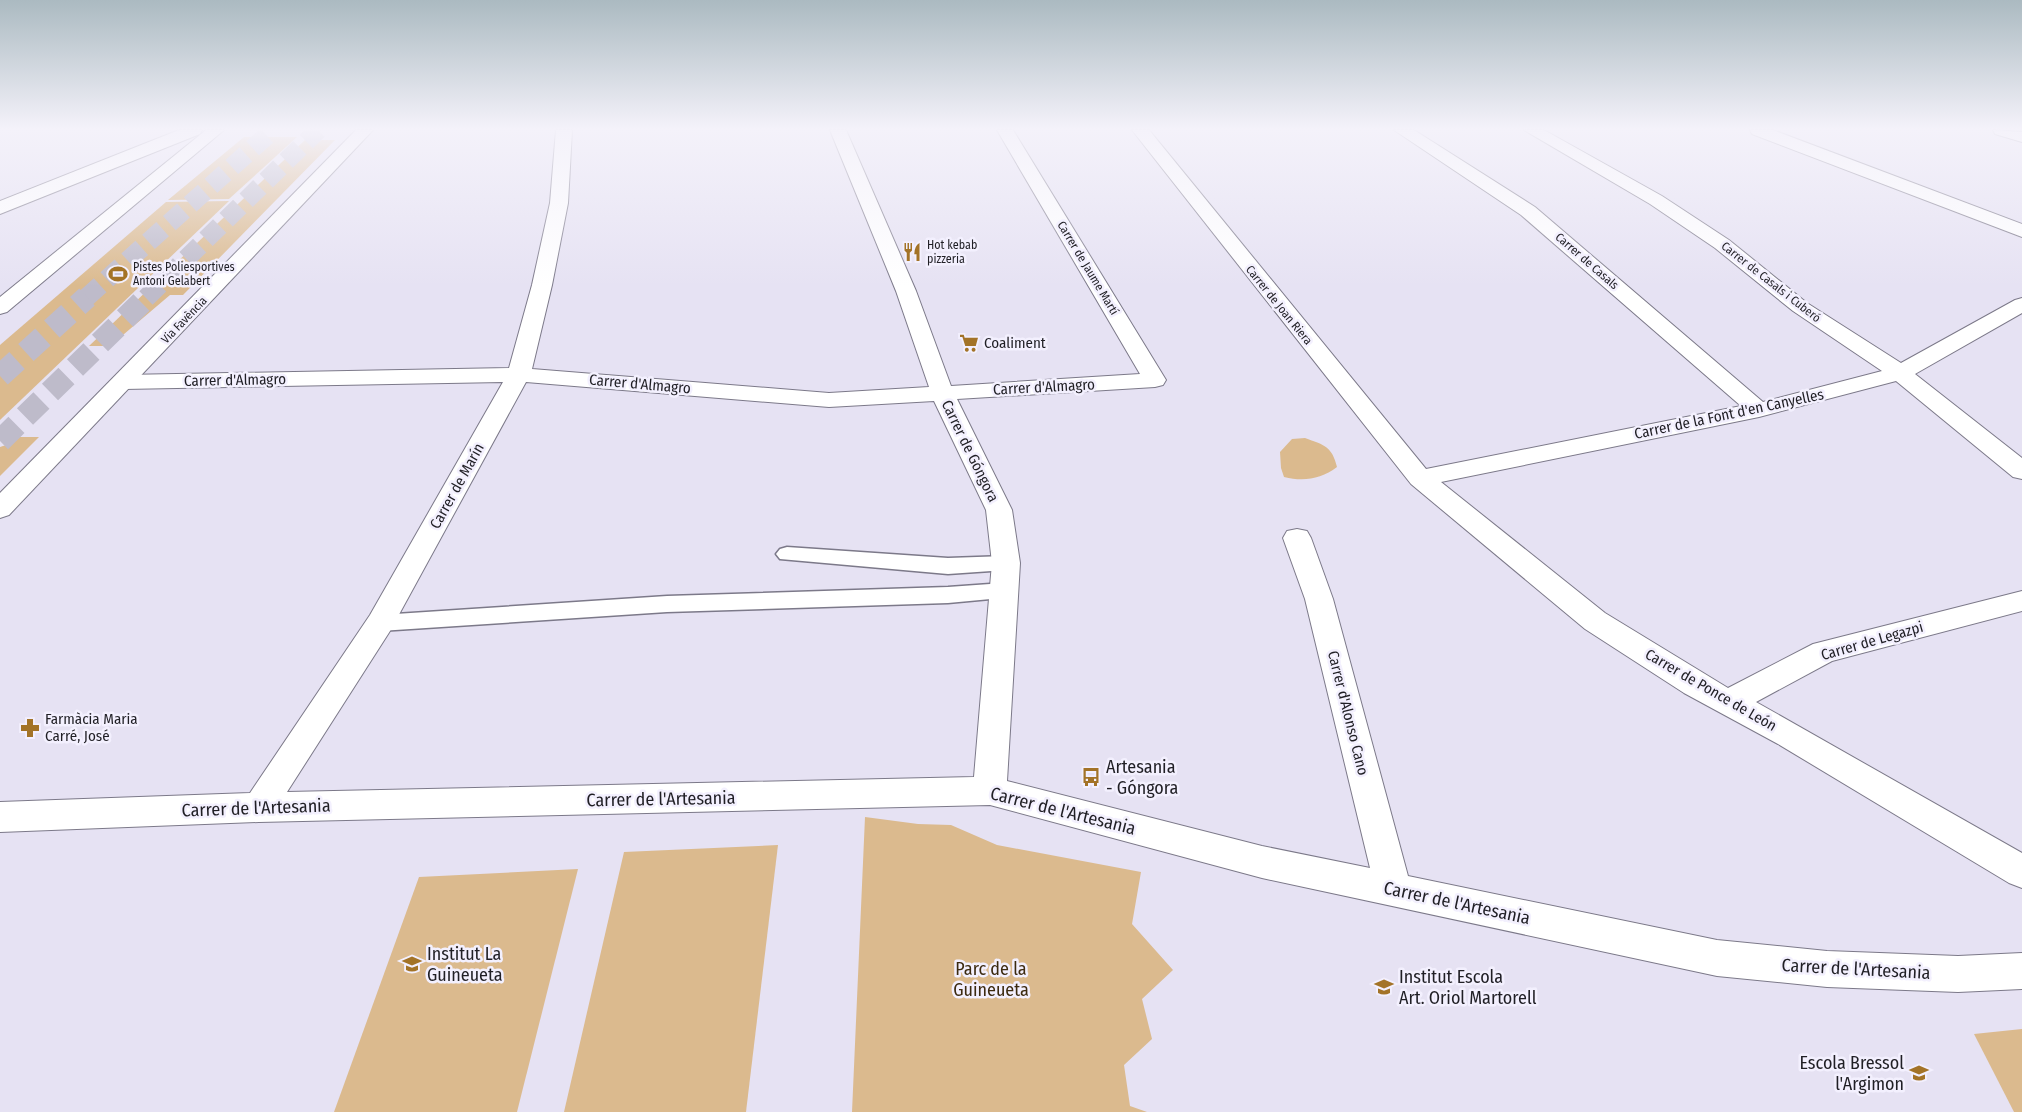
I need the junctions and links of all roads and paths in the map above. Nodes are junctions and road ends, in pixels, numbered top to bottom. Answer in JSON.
{"nodes":[{"id":1,"x":65,"y":182,"type":"edge"},
{"id":2,"x":153,"y":182,"type":"edge"},
{"id":3,"x":315,"y":182,"type":"edge"},
{"id":4,"x":560,"y":182,"type":"edge"},
{"id":5,"x":860,"y":182,"type":"edge"},
{"id":6,"x":1036,"y":182,"type":"edge"},
{"id":7,"x":1182,"y":182,"type":"edge"},
{"id":8,"x":1483,"y":182,"type":"edge"},
{"id":9,"x":1624,"y":182,"type":"edge"},
{"id":10,"x":1894,"y":182,"type":"edge"},
{"id":11,"x":0,"y":208,"type":"edge"},
{"id":12,"x":2022,"y":231,"type":"edge"},
{"id":13,"x":2022,"y":304,"type":"edge"},
{"id":14,"x":0,"y":308,"type":"edge"},
{"id":15,"x":1900,"y":373,"type":"junction"},
{"id":16,"x":519,"y":375,"type":"junction"},
{"id":17,"x":1155,"y":380,"type":"joint"},
{"id":18,"x":124,"y":382,"type":"junction"},
{"id":19,"x":942,"y":392,"type":"junction"},
{"id":20,"x":1758,"y":410,"type":"junction"},
{"id":21,"x":2022,"y":471,"type":"edge"},
{"id":22,"x":1420,"y":478,"type":"junction"},
{"id":23,"x":0,"y":509,"type":"edge"},
{"id":24,"x":1297,"y":538,"type":"dead end"},
{"id":25,"x":787,"y":554,"type":"dead end"},
{"id":26,"x":1005,"y":577,"type":"junction"},
{"id":27,"x":2022,"y":601,"type":"edge"},
{"id":28,"x":380,"y":623,"type":"junction"},
{"id":29,"x":1730,"y":702,"type":"junction"},
{"id":30,"x":990,"y":791,"type":"junction"},
{"id":31,"x":259,"y":807,"type":"junction"},
{"id":32,"x":0,"y":817,"type":"edge"},
{"id":33,"x":2022,"y":872,"type":"edge"},
{"id":34,"x":1393,"y":889,"type":"junction"},
{"id":35,"x":2022,"y":971,"type":"edge"}],
"edges":[{"from":1,"to":11,"type":"street"},
{"from":2,"to":14,"type":"street"},
{"from":3,"to":18,"type":"street","name":"Via Favència"},
{"from":4,"to":16,"type":"street","name":"Carrer de Marín"},
{"from":5,"to":19,"type":"street","name":"Carrer de Góngora"},
{"from":6,"to":17,"type":"street","name":"Carrer de Jaume Martí"},
{"from":7,"to":22,"type":"street","name":"Carrer de Joan Riera"},
{"from":8,"to":20,"type":"street","name":"Carrer de Casals"},
{"from":9,"to":15,"type":"street","name":"Carrer de Casals i Cuberó"},
{"from":10,"to":12,"type":"street"},
{"from":13,"to":15,"type":"street","name":"Carrer de la Font d'en Canyelles"},
{"from":15,"to":20,"type":"street","name":"Carrer de la Font d'en Canyelles"},
{"from":15,"to":21,"type":"street","name":"Carrer de Casals i Cuberó"},
{"from":16,"to":18,"type":"street","name":"Carrer d'Almagro"},
{"from":16,"to":19,"type":"street","name":"Carrer d'Almagro"},
{"from":16,"to":28,"type":"street","name":"Carrer de Marín"},
{"from":17,"to":19,"type":"street","name":"Carrer d'Almagro"},
{"from":18,"to":23,"type":"street","name":"Via Favència"},
{"from":19,"to":26,"type":"street","name":"Carrer de Góngora"},
{"from":20,"to":22,"type":"street","name":"Carrer de la Font d'en Canyelles"},
{"from":22,"to":29,"type":"street","name":"Carrer de Ponce de León"},
{"from":24,"to":34,"type":"street","name":"Carrer d'Alonso Cano"},
{"from":25,"to":26,"type":"lane"},
{"from":26,"to":28,"type":"lane"},
{"from":26,"to":30,"type":"street","name":"Carrer de Góngora"},
{"from":27,"to":29,"type":"street","name":"Carrer de Legazpi"},
{"from":28,"to":31,"type":"street","name":"Carrer de Marín"},
{"from":29,"to":33,"type":"street","name":"Carrer de Ponce de León"},
{"from":30,"to":31,"type":"street","name":"Carrer de l'Artesania"},
{"from":30,"to":34,"type":"street","name":"Carrer de l'Artesania"},
{"from":31,"to":32,"type":"street","name":"Carrer de l'Artesania"},
{"from":34,"to":35,"type":"street","name":"Carrer de l'Artesania"}]}
